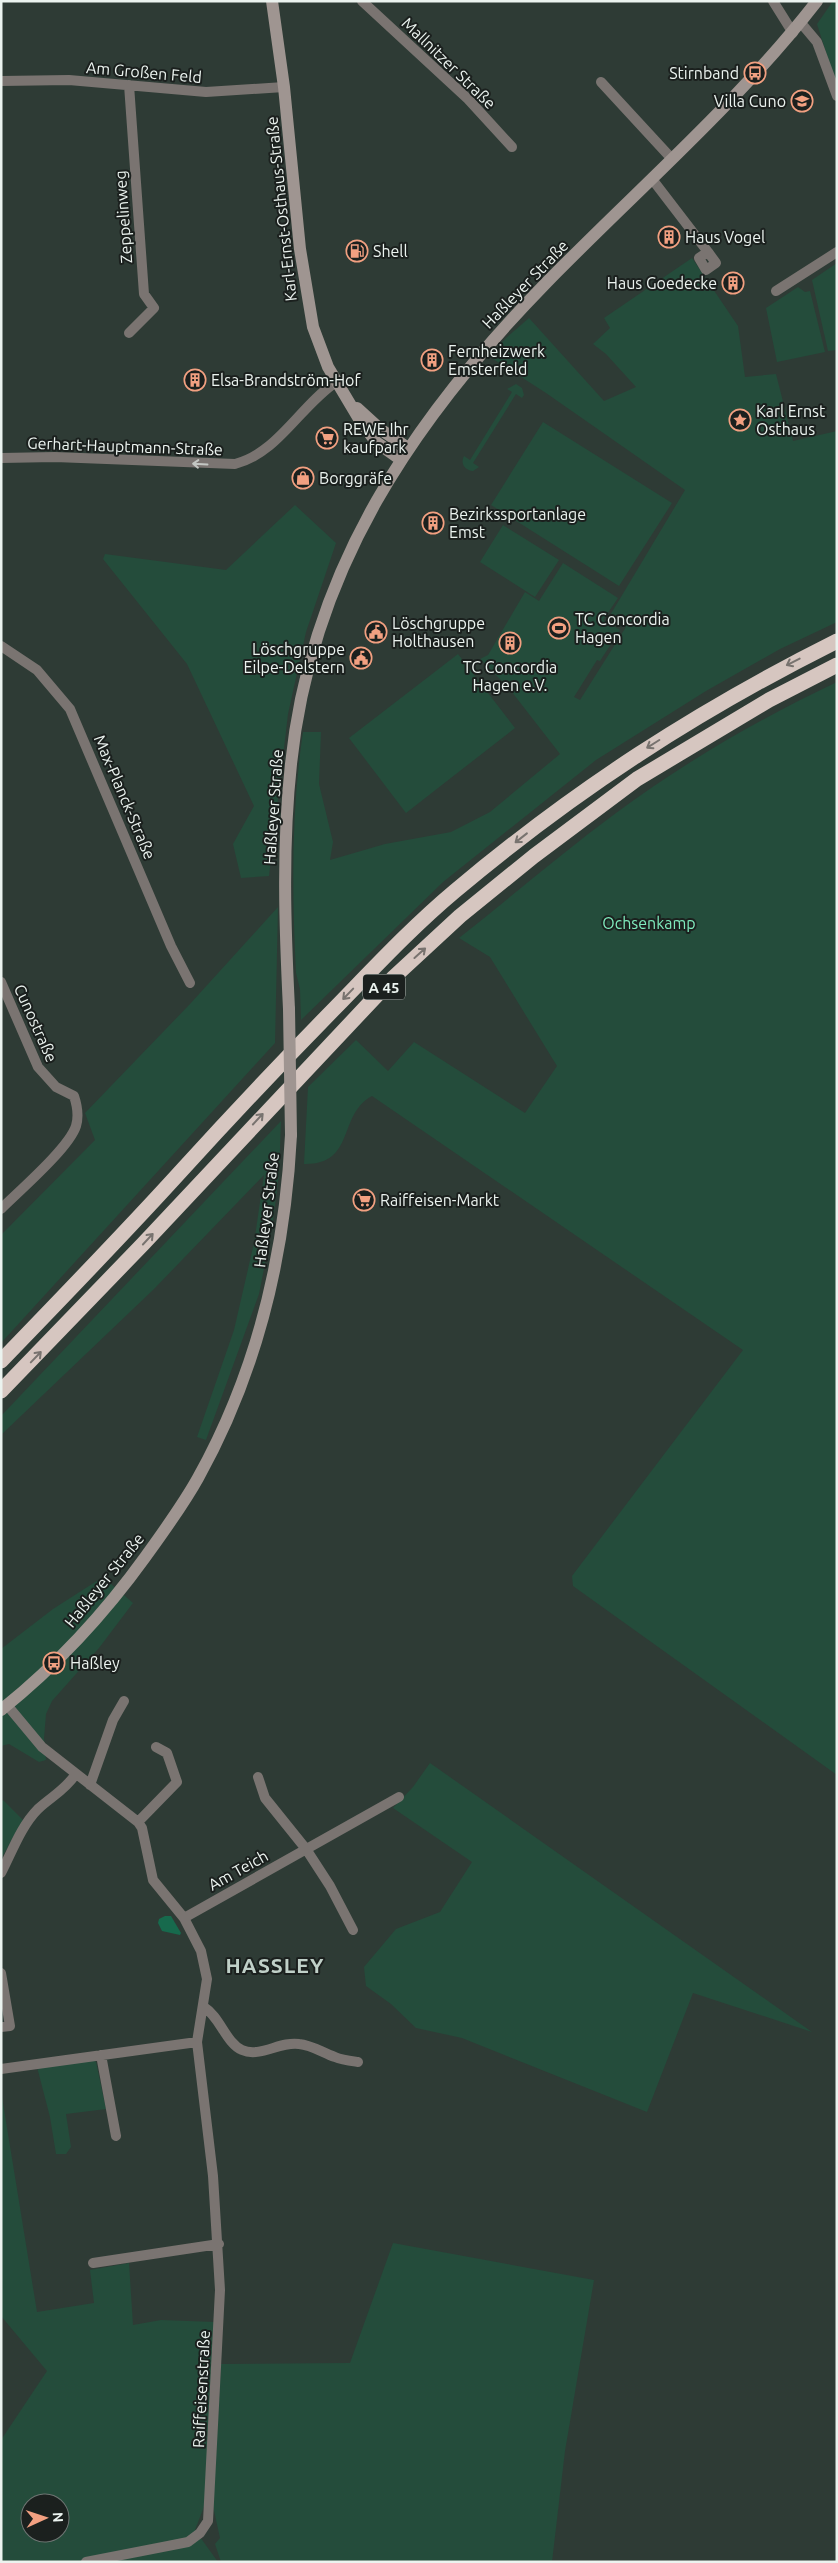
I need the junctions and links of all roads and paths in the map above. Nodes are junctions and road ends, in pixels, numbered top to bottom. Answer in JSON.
{"nodes":[{"id":1,"x":272,"y":1,"type":"edge"},
{"id":2,"x":362,"y":1,"type":"edge"},
{"id":3,"x":773,"y":1,"type":"edge"},
{"id":4,"x":817,"y":1,"type":"edge"},
{"id":5,"x":797,"y":28,"type":"junction"},
{"id":6,"x":1,"y":81,"type":"edge"},
{"id":7,"x":601,"y":82,"type":"dead end"},
{"id":8,"x":129,"y":84,"type":"junction"},
{"id":9,"x":284,"y":87,"type":"junction"},
{"id":10,"x":837,"y":96,"type":"edge"},
{"id":11,"x":512,"y":148,"type":"dead end"},
{"id":12,"x":672,"y":160,"type":"junction"},
{"id":13,"x":652,"y":179,"type":"junction"},
{"id":14,"x":708,"y":252,"type":"dead end"},
{"id":15,"x":837,"y":252,"type":"edge"},
{"id":16,"x":776,"y":291,"type":"dead end"},
{"id":17,"x":129,"y":333,"type":"dead end"},
{"id":18,"x":336,"y":382,"type":"junction"},
{"id":19,"x":351,"y":404,"type":"junction"},
{"id":20,"x":408,"y":448,"type":"junction"},
{"id":21,"x":1,"y":458,"type":"edge"},
{"id":22,"x":400,"y":459,"type":"junction"},
{"id":23,"x":837,"y":640,"type":"edge"},
{"id":24,"x":1,"y":646,"type":"edge"},
{"id":25,"x":837,"y":665,"type":"edge"},
{"id":26,"x":1,"y":982,"type":"edge"},
{"id":27,"x":190,"y":983,"type":"dead end"},
{"id":28,"x":1,"y":1209,"type":"edge"},
{"id":29,"x":1,"y":1361,"type":"edge"},
{"id":30,"x":1,"y":1391,"type":"edge"},
{"id":31,"x":124,"y":1701,"type":"dead end"},
{"id":32,"x":4,"y":1707,"type":"edge"},
{"id":33,"x":156,"y":1747,"type":"dead end"},
{"id":34,"x":76,"y":1775,"type":"junction"},
{"id":35,"x":258,"y":1777,"type":"dead end"},
{"id":36,"x":90,"y":1785,"type":"junction"},
{"id":37,"x":399,"y":1797,"type":"dead end"},
{"id":38,"x":138,"y":1822,"type":"junction"},
{"id":39,"x":306,"y":1849,"type":"junction"},
{"id":40,"x":1,"y":1873,"type":"edge"},
{"id":41,"x":184,"y":1918,"type":"junction"},
{"id":42,"x":353,"y":1930,"type":"dead end"},
{"id":43,"x":1,"y":1972,"type":"edge"},
{"id":44,"x":204,"y":2007,"type":"junction"},
{"id":45,"x":1,"y":2027,"type":"edge"},
{"id":46,"x":197,"y":2042,"type":"junction"},
{"id":47,"x":101,"y":2055,"type":"junction"},
{"id":48,"x":358,"y":2062,"type":"dead end"},
{"id":49,"x":1,"y":2069,"type":"edge"},
{"id":50,"x":116,"y":2136,"type":"dead end"},
{"id":51,"x":219,"y":2244,"type":"junction"},
{"id":52,"x":93,"y":2263,"type":"dead end"},
{"id":53,"x":86,"y":2562,"type":"edge"}],
"edges":[{"from":1,"to":9,"type":"main road","name":"Karl-Ernst-Osthaus-Straße"},
{"from":2,"to":11,"type":"street","name":"Mallnitzer Straße"},
{"from":3,"to":5,"type":"street"},
{"from":4,"to":5,"type":"main road","name":"Haßleyer Straße"},
{"from":5,"to":10,"type":"street"},
{"from":5,"to":12,"type":"main road","name":"Haßleyer Straße"},
{"from":6,"to":8,"type":"street","name":"Am Großen Feld"},
{"from":7,"to":12,"type":"street"},
{"from":8,"to":9,"type":"street","name":"Am Großen Feld"},
{"from":8,"to":17,"type":"street","name":"Zeppelinweg"},
{"from":9,"to":18,"type":"main road","name":"Karl-Ernst-Osthaus-Straße"},
{"from":12,"to":13,"type":"main road","name":"Haßleyer Straße"},
{"from":13,"to":14,"type":"street"},
{"from":13,"to":20,"type":"main road","name":"Haßleyer Straße"},
{"from":15,"to":16,"type":"street"},
{"from":18,"to":19,"type":"main road","name":"Karl-Ernst-Osthaus-Straße"},
{"from":18,"to":21,"type":"street","name":"Gerhart-Hauptmann-Straße","one_way":true},
{"from":19,"to":20,"type":"main road","name":"Karl-Ernst-Osthaus-Straße"},
{"from":19,"to":22,"type":"main road","name":"Karl-Ernst-Osthaus-Straße"},
{"from":20,"to":22,"type":"main road","name":"Haßleyer Straße"},
{"from":22,"to":32,"type":"main road","name":"Haßleyer Straße","bridge":true},
{"from":23,"to":29,"type":"highway","number":"A 45","one_way":true},
{"from":24,"to":27,"type":"street","name":"Max-Planck-Straße"},
{"from":30,"to":25,"type":"highway","number":"A 45","one_way":true},
{"from":26,"to":28,"type":"street","name":"Cunostraße"},
{"from":31,"to":36,"type":"street"},
{"from":32,"to":34,"type":"street"},
{"from":33,"to":38,"type":"street"},
{"from":34,"to":36,"type":"street"},
{"from":34,"to":40,"type":"street"},
{"from":35,"to":39,"type":"street"},
{"from":36,"to":38,"type":"street"},
{"from":37,"to":39,"type":"street","name":"Am Teich"},
{"from":38,"to":41,"type":"street","name":"Raiffeisenstraße"},
{"from":39,"to":41,"type":"street","name":"Am Teich"},
{"from":39,"to":42,"type":"street"},
{"from":41,"to":44,"type":"street","name":"Raiffeisenstraße"},
{"from":43,"to":45,"type":"street"},
{"from":44,"to":46,"type":"street","name":"Raiffeisenstraße"},
{"from":44,"to":48,"type":"street"},
{"from":46,"to":47,"type":"street"},
{"from":46,"to":51,"type":"street","name":"Raiffeisenstraße"},
{"from":47,"to":49,"type":"street"},
{"from":47,"to":50,"type":"street"},
{"from":51,"to":52,"type":"street"},
{"from":51,"to":53,"type":"street","name":"Raiffeisenstraße"}]}
